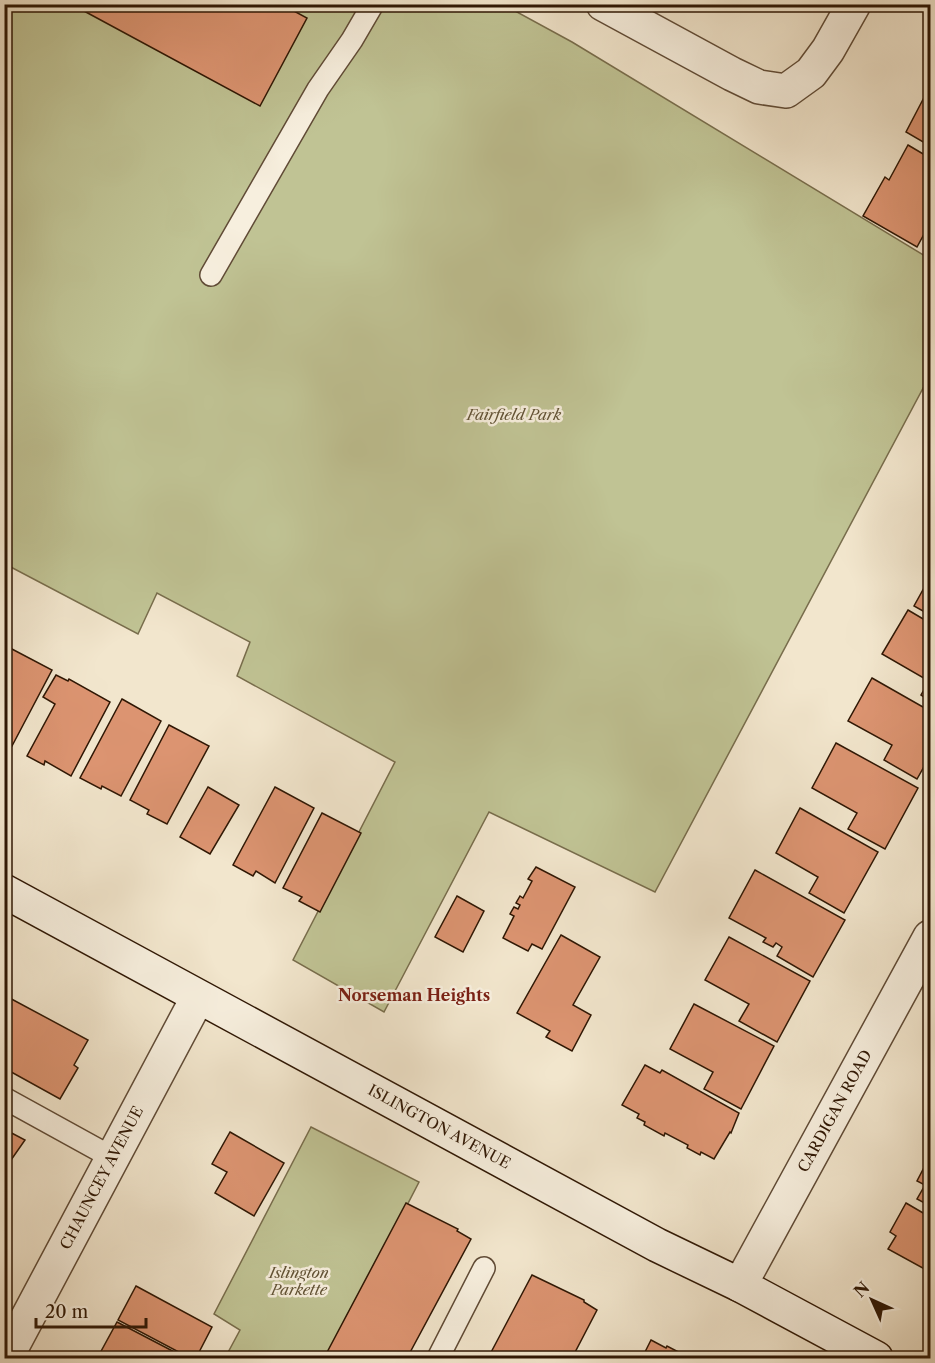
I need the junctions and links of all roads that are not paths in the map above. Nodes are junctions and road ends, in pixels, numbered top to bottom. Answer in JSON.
{"nodes":[{"id":1,"x":373,"y":4,"type":"edge"},
{"id":2,"x":603,"y":4,"type":"edge"},
{"id":3,"x":854,"y":4,"type":"edge"},
{"id":4,"x":211,"y":275,"type":"dead end"},
{"id":5,"x":4,"y":891,"type":"edge"},
{"id":6,"x":930,"y":937,"type":"edge"},
{"id":7,"x":198,"y":997,"type":"junction"},
{"id":8,"x":4,"y":1098,"type":"edge"},
{"id":9,"x":113,"y":1158,"type":"junction"},
{"id":10,"x":484,"y":1268,"type":"dead end"},
{"id":11,"x":740,"y":1285,"type":"junction"},
{"id":12,"x":6,"y":1359,"type":"edge"},
{"id":13,"x":438,"y":1359,"type":"edge"},
{"id":14,"x":876,"y":1359,"type":"edge"}],
"edges":[{"from":1,"to":4,"type":"lane"},
{"from":2,"to":3,"type":"street"},
{"from":5,"to":7,"type":"street","name":"ISLINGTON AVENUE"},
{"from":6,"to":11,"type":"street","name":"CARDIGAN ROAD"},
{"from":7,"to":9,"type":"street","name":"CHAUNCEY AVENUE"},
{"from":7,"to":11,"type":"street","name":"ISLINGTON AVENUE"},
{"from":8,"to":9,"type":"lane"},
{"from":9,"to":12,"type":"street","name":"CHAUNCEY AVENUE"},
{"from":10,"to":13,"type":"lane"},
{"from":11,"to":14,"type":"street","name":"ISLINGTON AVENUE"}]}
